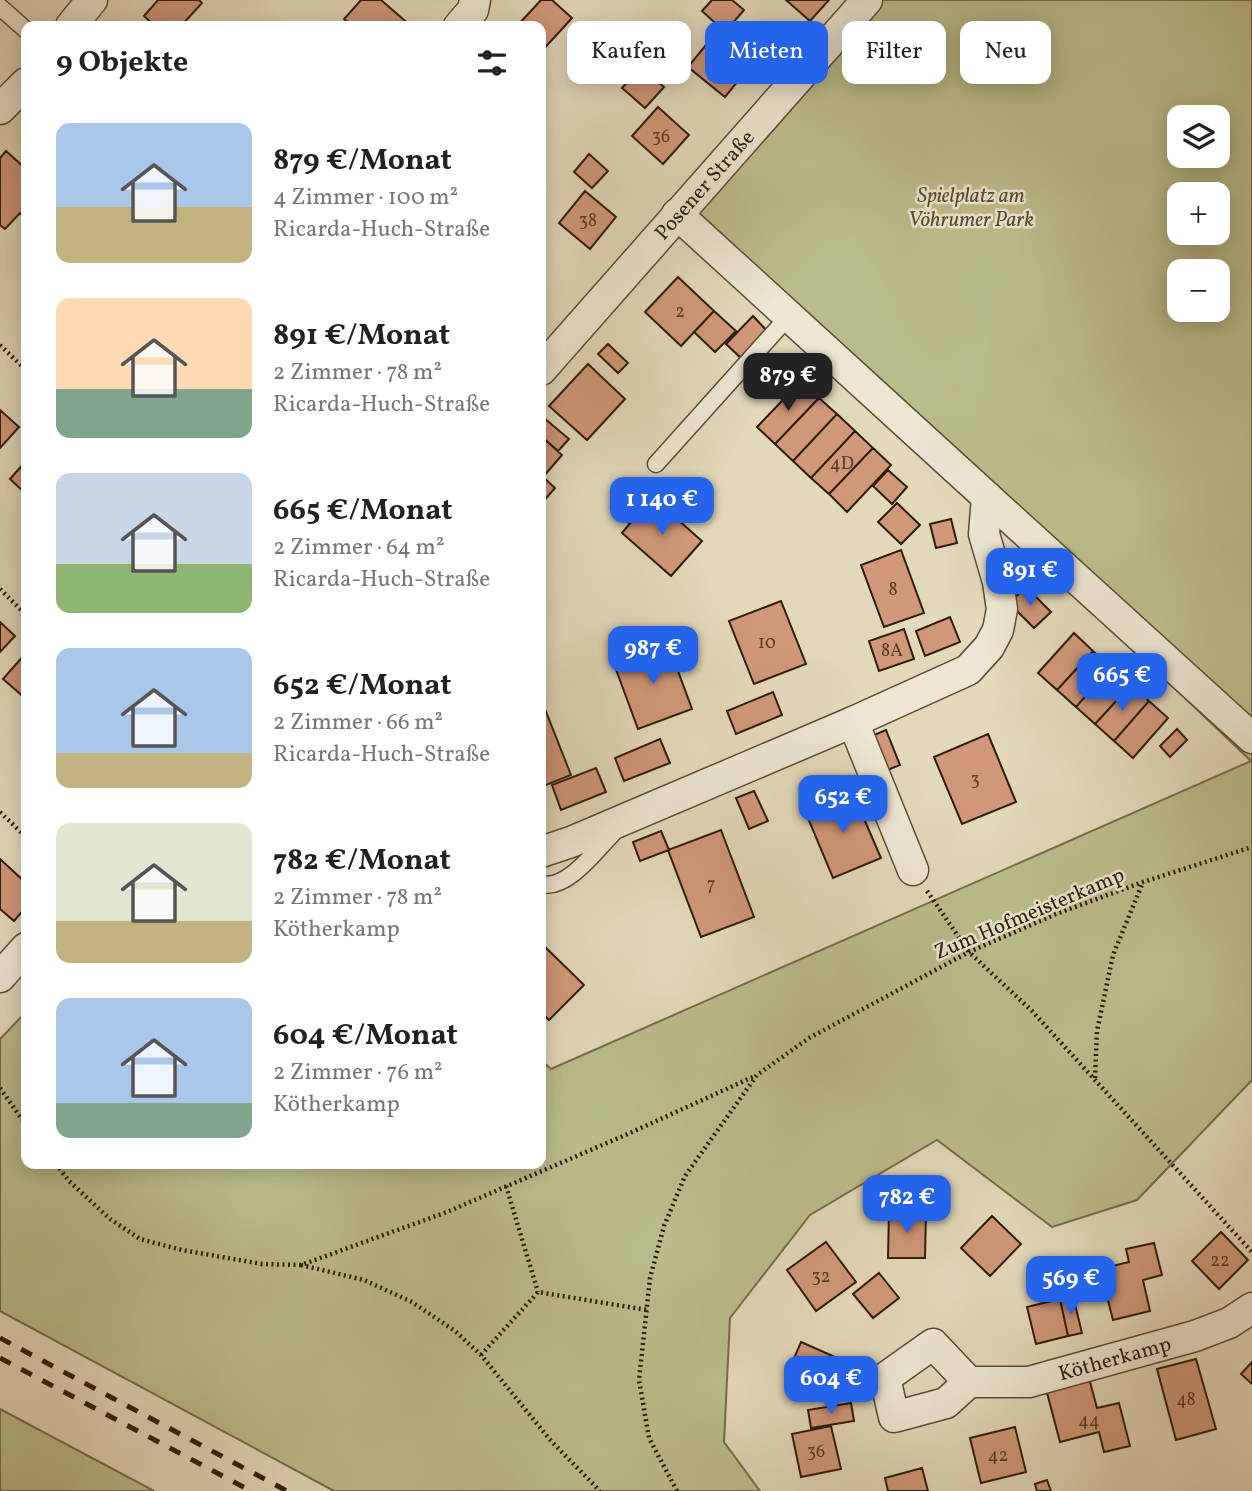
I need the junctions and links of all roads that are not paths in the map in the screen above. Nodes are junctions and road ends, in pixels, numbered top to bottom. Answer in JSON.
{"nodes":[{"id":1,"x":92,"y":0,"type":"edge"},
{"id":2,"x":475,"y":0,"type":"edge"},
{"id":3,"x":867,"y":0,"type":"edge"},
{"id":4,"x":0,"y":7,"type":"edge"},
{"id":5,"x":75,"y":21,"type":"edge"},
{"id":6,"x":463,"y":21,"type":"edge"},
{"id":7,"x":21,"y":26,"type":"edge"},
{"id":8,"x":21,"y":91,"type":"edge"},
{"id":9,"x":0,"y":109,"type":"edge"},
{"id":10,"x":677,"y":214,"type":"junction"},
{"id":11,"x":789,"y":316,"type":"junction"},
{"id":12,"x":546,"y":364,"type":"edge"},
{"id":13,"x":656,"y":464,"type":"dead end"},
{"id":14,"x":987,"y":497,"type":"junction"},
{"id":15,"x":853,"y":722,"type":"junction"},
{"id":16,"x":1252,"y":738,"type":"edge"},
{"id":17,"x":628,"y":817,"type":"junction"},
{"id":18,"x":546,"y":850,"type":"edge"},
{"id":19,"x":913,"y":870,"type":"road end"},
{"id":20,"x":546,"y":886,"type":"edge"},
{"id":21,"x":21,"y":954,"type":"edge"},
{"id":22,"x":0,"y":977,"type":"edge"},
{"id":23,"x":1252,"y":1308,"type":"edge"},
{"id":24,"x":969,"y":1381,"type":"dead end"}],
"edges":[{"from":1,"to":5,"type":"street"},
{"from":2,"to":6,"type":"street"},
{"from":3,"to":10,"type":"street","name":"Posener Straße"},
{"from":4,"to":7,"type":"lane"},
{"from":8,"to":9,"type":"street"},
{"from":10,"to":11,"type":"street"},
{"from":10,"to":12,"type":"street","name":"Posener Straße"},
{"from":11,"to":13,"type":"lane"},
{"from":11,"to":14,"type":"street"},
{"from":14,"to":15,"type":"street"},
{"from":14,"to":16,"type":"street"},
{"from":15,"to":17,"type":"street"},
{"from":15,"to":19,"type":"street"},
{"from":17,"to":18,"type":"street"},
{"from":17,"to":20,"type":"lane"},
{"from":21,"to":22,"type":"street"},
{"from":23,"to":24,"type":"street","name":"Kötherkamp"}]}
